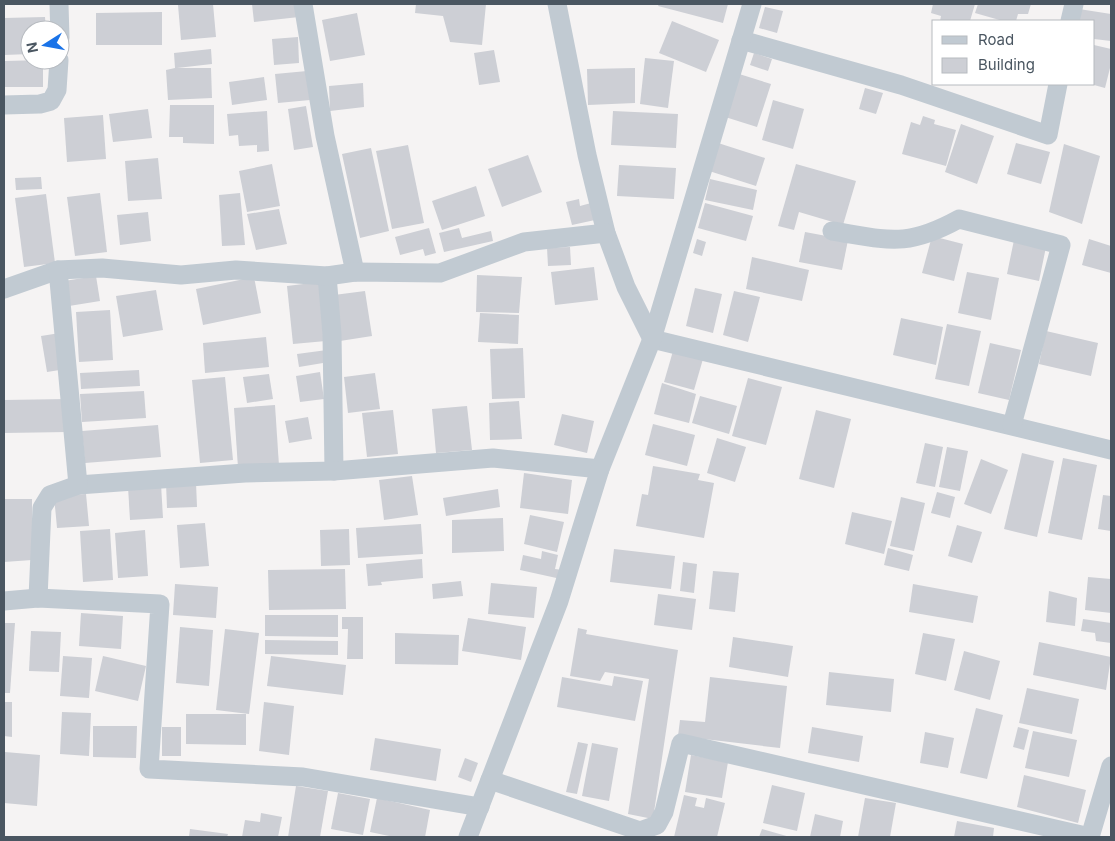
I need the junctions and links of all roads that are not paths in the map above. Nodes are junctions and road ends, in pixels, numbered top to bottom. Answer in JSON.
{"nodes":[{"id":1,"x":59,"y":4,"type":"edge"},
{"id":2,"x":75,"y":4,"type":"edge"},
{"id":3,"x":303,"y":4,"type":"edge"},
{"id":4,"x":557,"y":4,"type":"edge"},
{"id":5,"x":752,"y":4,"type":"edge"},
{"id":6,"x":1074,"y":4,"type":"edge"},
{"id":7,"x":59,"y":20,"type":"edge"},
{"id":8,"x":1070,"y":20,"type":"edge"},
{"id":9,"x":741,"y":40,"type":"junction"},
{"id":10,"x":58,"y":70,"type":"edge"},
{"id":11,"x":1058,"y":85,"type":"edge"},
{"id":12,"x":4,"y":104,"type":"edge"},
{"id":13,"x":832,"y":231,"type":"dead end"},
{"id":14,"x":606,"y":234,"type":"junction"},
{"id":15,"x":58,"y":270,"type":"junction"},
{"id":16,"x":355,"y":272,"type":"junction"},
{"id":17,"x":327,"y":276,"type":"junction"},
{"id":18,"x":4,"y":288,"type":"edge"},
{"id":19,"x":652,"y":339,"type":"junction"},
{"id":20,"x":1012,"y":425,"type":"junction"},
{"id":21,"x":1111,"y":450,"type":"edge"},
{"id":22,"x":600,"y":469,"type":"junction"},
{"id":23,"x":334,"y":470,"type":"junction"},
{"id":24,"x":78,"y":485,"type":"junction"},
{"id":25,"x":38,"y":598,"type":"junction"},
{"id":26,"x":4,"y":601,"type":"edge"},
{"id":27,"x":1111,"y":766,"type":"edge"},
{"id":28,"x":490,"y":780,"type":"junction"},
{"id":29,"x":480,"y":807,"type":"junction"},
{"id":30,"x":468,"y":837,"type":"edge"},
{"id":31,"x":1090,"y":837,"type":"edge"}],
"edges":[{"from":1,"to":2,"type":"street"},
{"from":1,"to":7,"type":"street"},
{"from":3,"to":16,"type":"street"},
{"from":4,"to":14,"type":"street"},
{"from":5,"to":9,"type":"street"},
{"from":6,"to":8,"type":"street"},
{"from":9,"to":11,"type":"street"},
{"from":9,"to":19,"type":"street"},
{"from":10,"to":12,"type":"street"},
{"from":13,"to":20,"type":"street"},
{"from":14,"to":16,"type":"street"},
{"from":14,"to":19,"type":"street"},
{"from":15,"to":17,"type":"street"},
{"from":15,"to":18,"type":"street"},
{"from":15,"to":24,"type":"street"},
{"from":16,"to":17,"type":"street"},
{"from":17,"to":23,"type":"street"},
{"from":19,"to":20,"type":"street"},
{"from":19,"to":22,"type":"street"},
{"from":20,"to":21,"type":"street"},
{"from":22,"to":23,"type":"street"},
{"from":22,"to":28,"type":"street"},
{"from":23,"to":24,"type":"street"},
{"from":24,"to":25,"type":"street"},
{"from":25,"to":26,"type":"street"},
{"from":25,"to":29,"type":"street"},
{"from":27,"to":31,"type":"street"},
{"from":28,"to":29,"type":"street"},
{"from":28,"to":31,"type":"street"},
{"from":29,"to":30,"type":"street"}]}
